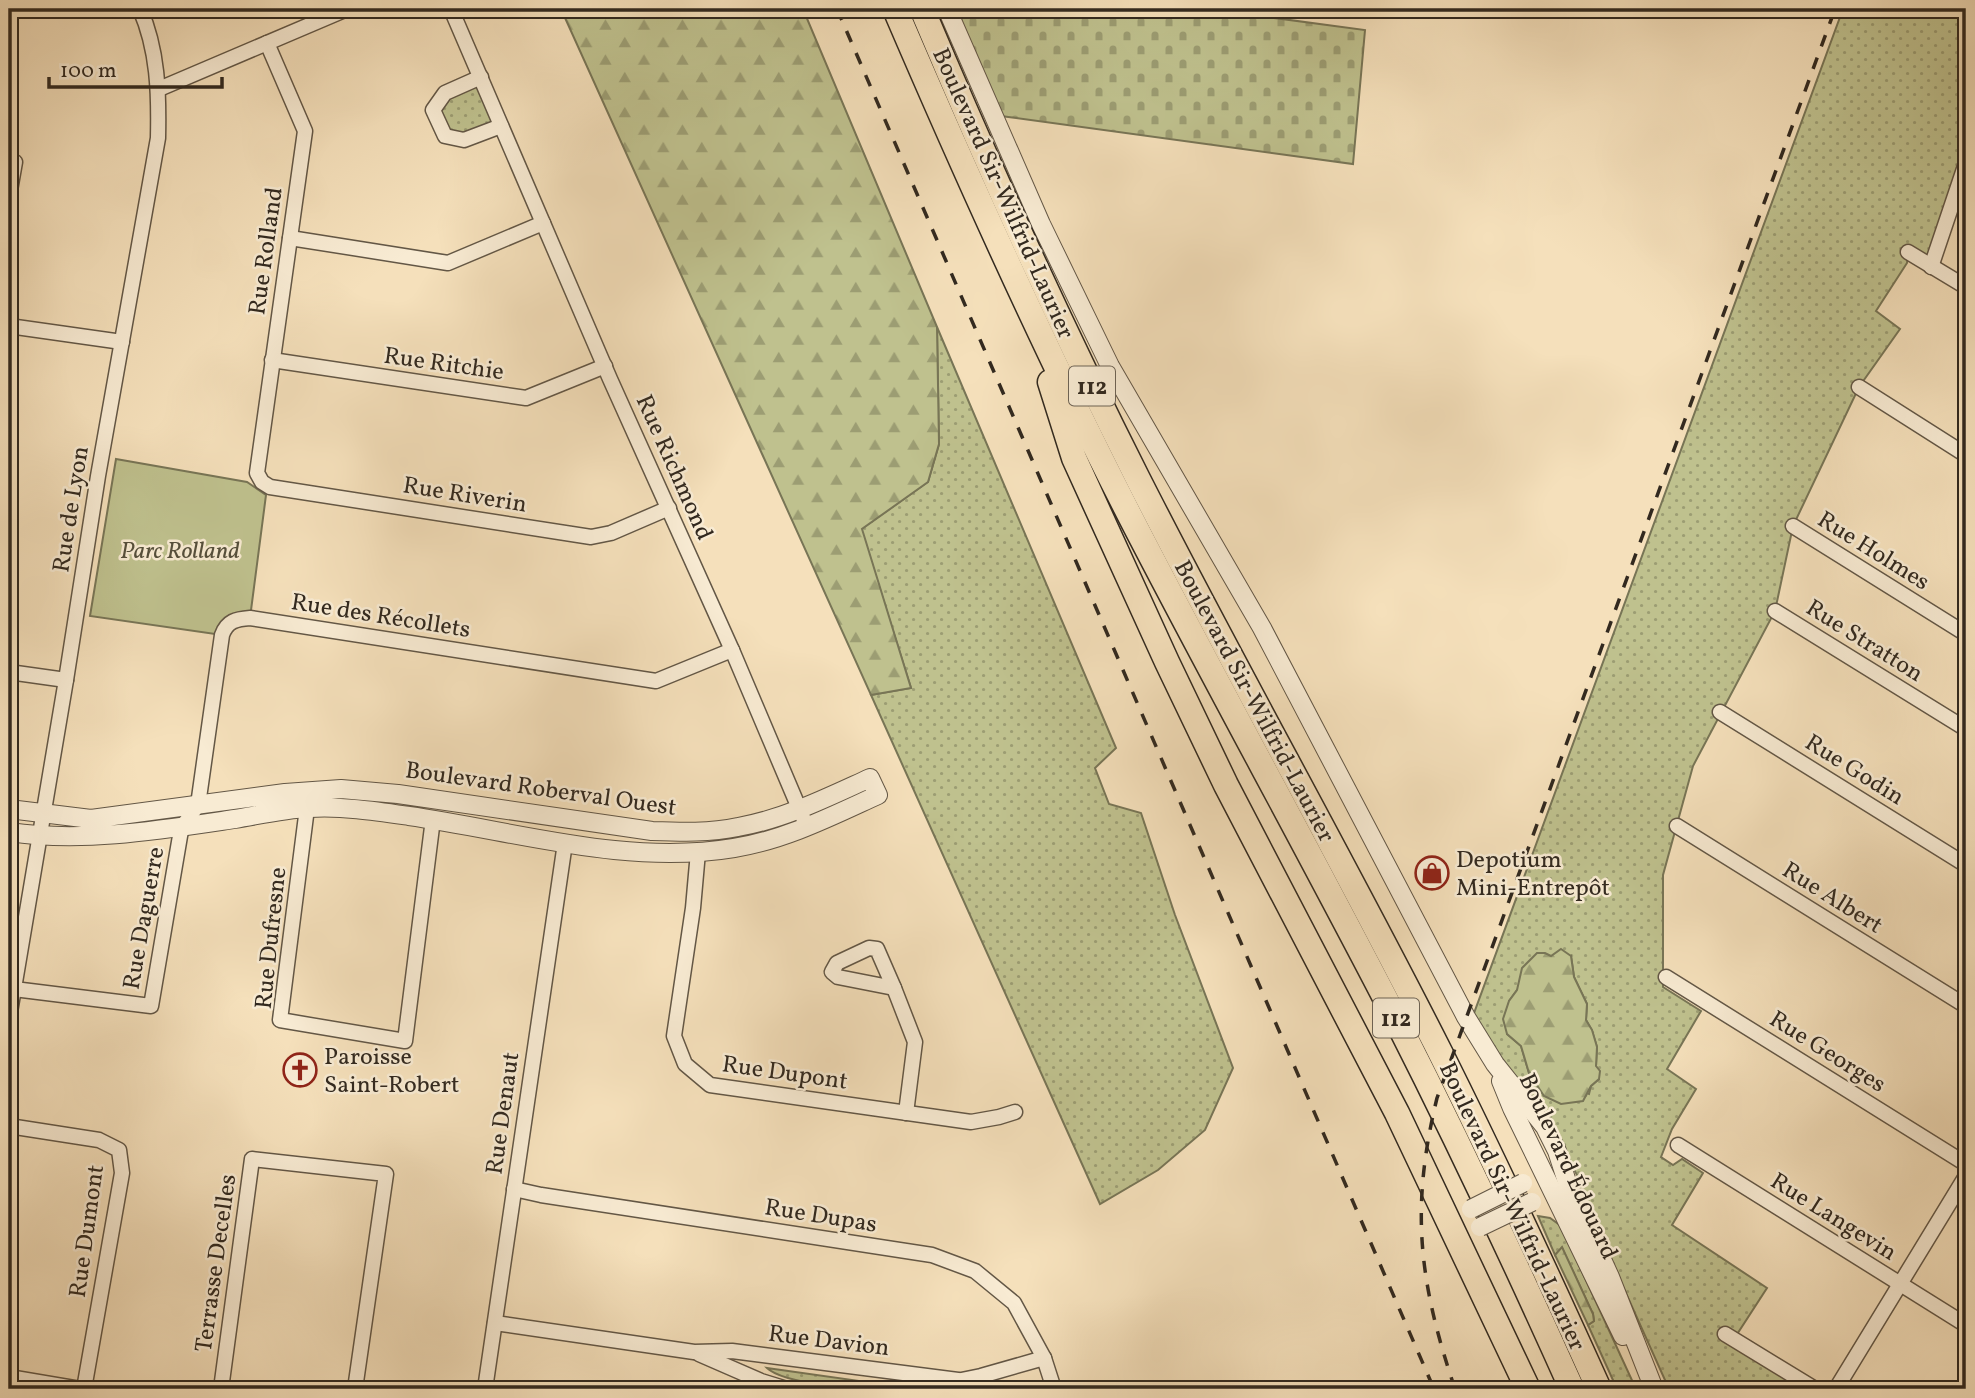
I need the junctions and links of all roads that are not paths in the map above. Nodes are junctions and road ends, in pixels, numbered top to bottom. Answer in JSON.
{"nodes":[{"id":1,"x":14,"y":9,"type":"edge"},
{"id":2,"x":141,"y":9,"type":"edge"},
{"id":3,"x":347,"y":9,"type":"edge"},
{"id":4,"x":451,"y":9,"type":"edge"},
{"id":5,"x":895,"y":9,"type":"edge"},
{"id":6,"x":922,"y":9,"type":"edge"},
{"id":7,"x":947,"y":9,"type":"edge"},
{"id":8,"x":9,"y":11,"type":"edge"},
{"id":9,"x":267,"y":43,"type":"junction"},
{"id":10,"x":481,"y":77,"type":"junction"},
{"id":11,"x":159,"y":89,"type":"junction"},
{"id":12,"x":500,"y":126,"type":"junction"},
{"id":13,"x":9,"y":160,"type":"edge"},
{"id":14,"x":1966,"y":163,"type":"edge"},
{"id":15,"x":9,"y":196,"type":"edge"},
{"id":16,"x":543,"y":223,"type":"junction"},
{"id":17,"x":290,"y":237,"type":"junction"},
{"id":18,"x":1908,"y":252,"type":"dead end"},
{"id":19,"x":1931,"y":267,"type":"junction"},
{"id":20,"x":1966,"y":288,"type":"edge"},
{"id":21,"x":1020,"y":292,"type":"junction"},
{"id":22,"x":9,"y":326,"type":"edge"},
{"id":23,"x":122,"y":342,"type":"junction"},
{"id":24,"x":272,"y":360,"type":"junction"},
{"id":25,"x":605,"y":366,"type":"junction"},
{"id":26,"x":1858,"y":387,"type":"dead end"},
{"id":27,"x":1966,"y":455,"type":"edge"},
{"id":28,"x":257,"y":473,"type":"joint"},
{"id":29,"x":669,"y":508,"type":"junction"},
{"id":30,"x":1793,"y":526,"type":"dead end"},
{"id":31,"x":1775,"y":611,"type":"dead end"},
{"id":32,"x":1966,"y":634,"type":"edge"},
{"id":33,"x":732,"y":650,"type":"junction"},
{"id":34,"x":9,"y":672,"type":"edge"},
{"id":35,"x":66,"y":680,"type":"junction"},
{"id":36,"x":1720,"y":712,"type":"dead end"},
{"id":37,"x":1966,"y":729,"type":"edge"},
{"id":38,"x":198,"y":805,"type":"junction"},
{"id":39,"x":307,"y":808,"type":"junction"},
{"id":40,"x":9,"y":809,"type":"edge"},
{"id":41,"x":800,"y":809,"type":"junction"},
{"id":42,"x":43,"y":814,"type":"junction"},
{"id":43,"x":433,"y":819,"type":"junction"},
{"id":44,"x":1677,"y":826,"type":"dead end"},
{"id":45,"x":182,"y":827,"type":"junction"},
{"id":46,"x":807,"y":827,"type":"junction"},
{"id":47,"x":9,"y":832,"type":"edge"},
{"id":48,"x":38,"y":836,"type":"junction"},
{"id":49,"x":565,"y":843,"type":"junction"},
{"id":50,"x":698,"y":852,"type":"junction"},
{"id":51,"x":1966,"y":865,"type":"edge"},
{"id":52,"x":1666,"y":977,"type":"dead end"},
{"id":53,"x":894,"y":988,"type":"dead end"},
{"id":54,"x":14,"y":989,"type":"junction"},
{"id":55,"x":1966,"y":1006,"type":"edge"},
{"id":56,"x":9,"y":1018,"type":"edge"},
{"id":57,"x":1495,"y":1064,"type":"junction"},
{"id":58,"x":1015,"y":1112,"type":"dead end"},
{"id":59,"x":906,"y":1113,"type":"junction"},
{"id":60,"x":9,"y":1126,"type":"edge"},
{"id":61,"x":1678,"y":1145,"type":"dead end"},
{"id":62,"x":1561,"y":1164,"type":"junction"},
{"id":63,"x":1966,"y":1164,"type":"edge"},
{"id":64,"x":1544,"y":1173,"type":"junction"},
{"id":65,"x":1966,"y":1176,"type":"edge"},
{"id":66,"x":514,"y":1189,"type":"junction"},
{"id":67,"x":1560,"y":1189,"type":"junction"},
{"id":68,"x":1459,"y":1222,"type":"junction"},
{"id":69,"x":1901,"y":1285,"type":"junction"},
{"id":70,"x":495,"y":1323,"type":"junction"},
{"id":71,"x":1966,"y":1325,"type":"edge"},
{"id":72,"x":1725,"y":1334,"type":"dead end"},
{"id":73,"x":694,"y":1352,"type":"junction"},
{"id":74,"x":1044,"y":1357,"type":"junction"},
{"id":75,"x":9,"y":1377,"type":"edge"},
{"id":76,"x":958,"y":1380,"type":"junction"},
{"id":77,"x":82,"y":1389,"type":"edge"},
{"id":78,"x":220,"y":1389,"type":"edge"},
{"id":79,"x":355,"y":1389,"type":"edge"},
{"id":80,"x":485,"y":1389,"type":"edge"},
{"id":81,"x":786,"y":1389,"type":"edge"},
{"id":82,"x":917,"y":1389,"type":"edge"},
{"id":83,"x":1054,"y":1389,"type":"edge"},
{"id":84,"x":1528,"y":1389,"type":"edge"},
{"id":85,"x":1572,"y":1389,"type":"edge"},
{"id":86,"x":1599,"y":1389,"type":"edge"},
{"id":87,"x":1652,"y":1389,"type":"edge"},
{"id":88,"x":1815,"y":1389,"type":"edge"},
{"id":89,"x":1836,"y":1389,"type":"edge"}],
"edges":[{"from":1,"to":8,"type":"street"},
{"from":2,"to":11,"type":"street","name":"Rue de Lyon"},
{"from":3,"to":9,"type":"street"},
{"from":4,"to":10,"type":"street","name":"Rue Richmond"},
{"from":5,"to":21,"type":"highway","name":"Boulevard Sir-Wilfrid-Laurier","number":"112"},
{"from":6,"to":86,"type":"highway","name":"Boulevard Sir-Wilfrid-Laurier","number":"112"},
{"from":7,"to":57,"type":"street","name":"Boulevard Sir-Wilfrid-Laurier"},
{"from":9,"to":11,"type":"street"},
{"from":9,"to":17,"type":"street","name":"Rue Rolland"},
{"from":10,"to":12,"type":"street","name":"Rue Richmond"},
{"from":10,"to":12,"type":"street"},
{"from":11,"to":23,"type":"street","name":"Rue de Lyon"},
{"from":12,"to":16,"type":"street","name":"Rue Richmond"},
{"from":13,"to":15,"type":"street"},
{"from":14,"to":19,"type":"street"},
{"from":16,"to":17,"type":"street"},
{"from":16,"to":25,"type":"street","name":"Rue Richmond"},
{"from":17,"to":24,"type":"street","name":"Rue Rolland"},
{"from":18,"to":19,"type":"street"},
{"from":19,"to":20,"type":"street"},
{"from":21,"to":68,"type":"highway"},
{"from":21,"to":85,"type":"highway","name":"Boulevard Sir-Wilfrid-Laurier","number":"112"},
{"from":22,"to":23,"type":"street"},
{"from":23,"to":35,"type":"street","name":"Rue de Lyon"},
{"from":24,"to":25,"type":"street","name":"Rue Ritchie"},
{"from":24,"to":28,"type":"street","name":"Rue Rolland"},
{"from":25,"to":29,"type":"street","name":"Rue Richmond"},
{"from":26,"to":27,"type":"street"},
{"from":28,"to":29,"type":"street","name":"Rue Riverin"},
{"from":29,"to":33,"type":"street","name":"Rue Richmond"},
{"from":30,"to":32,"type":"street","name":"Rue Holmes"},
{"from":31,"to":37,"type":"street","name":"Rue Stratton"},
{"from":33,"to":38,"type":"street","name":"Rue des Récollets"},
{"from":33,"to":41,"type":"street","name":"Rue Richmond"},
{"from":34,"to":35,"type":"street"},
{"from":35,"to":42,"type":"street","name":"Rue de Lyon"},
{"from":36,"to":51,"type":"street","name":"Rue Godin"},
{"from":38,"to":41,"type":"street","name":"Boulevard Roberval Ouest"},
{"from":38,"to":42,"type":"street","name":"Boulevard Roberval Ouest"},
{"from":38,"to":45,"type":"street","name":"Rue des Récollets"},
{"from":39,"to":43,"type":"street","name":"Boulevard Roberval Ouest"},
{"from":39,"to":43,"type":"street","name":"Rue Dufresne"},
{"from":39,"to":45,"type":"street","name":"Boulevard Roberval Ouest"},
{"from":40,"to":42,"type":"street","name":"Boulevard Roberval Ouest"},
{"from":41,"to":46,"type":"street","name":"Rue Richmond"},
{"from":41,"to":46,"type":"street","name":"Boulevard Roberval Ouest"},
{"from":42,"to":48,"type":"street","name":"Rue de Lyon"},
{"from":43,"to":49,"type":"street","name":"Boulevard Roberval Ouest"},
{"from":44,"to":55,"type":"street","name":"Rue Albert"},
{"from":45,"to":48,"type":"street","name":"Boulevard Roberval Ouest"},
{"from":45,"to":54,"type":"street","name":"Rue Daguerre"},
{"from":46,"to":50,"type":"street","name":"Boulevard Roberval Ouest"},
{"from":47,"to":48,"type":"street","name":"Boulevard Roberval Ouest"},
{"from":48,"to":54,"type":"street","name":"Rue de Lyon"},
{"from":49,"to":50,"type":"street","name":"Boulevard Roberval Ouest"},
{"from":49,"to":66,"type":"street","name":"Rue Denaut"},
{"from":50,"to":59,"type":"street","name":"Rue Dupont"},
{"from":52,"to":63,"type":"street","name":"Rue Georges"},
{"from":53,"to":59,"type":"street"},
{"from":54,"to":56,"type":"street","name":"Rue de Lyon"},
{"from":57,"to":62,"type":"street","name":"Boulevard Édouard"},
{"from":57,"to":64,"type":"street","name":"Boulevard Édouard"},
{"from":58,"to":59,"type":"street","name":"Rue Dupont"},
{"from":60,"to":77,"type":"street","name":"Rue Dumont"},
{"from":61,"to":69,"type":"street","name":"Rue Langevin"},
{"from":62,"to":64,"type":"street"},
{"from":62,"to":67,"type":"street","name":"Boulevard Édouard"},
{"from":64,"to":67,"type":"street","name":"Boulevard Édouard"},
{"from":64,"to":68,"type":"street","bridge":true},
{"from":65,"to":69,"type":"street"},
{"from":66,"to":70,"type":"street","name":"Rue Denaut"},
{"from":66,"to":74,"type":"street","name":"Rue Dupas"},
{"from":67,"to":68,"type":"street","bridge":true},
{"from":67,"to":87,"type":"street","name":"Boulevard Édouard"},
{"from":68,"to":84,"type":"highway"},
{"from":69,"to":71,"type":"street","name":"Rue Langevin"},
{"from":69,"to":89,"type":"street"},
{"from":70,"to":73,"type":"street","name":"Rue Davion"},
{"from":70,"to":80,"type":"street","name":"Rue Denaut"},
{"from":72,"to":88,"type":"street"},
{"from":73,"to":76,"type":"street","name":"Rue Davion"},
{"from":73,"to":81,"type":"street","name":"Rue Davion"},
{"from":74,"to":76,"type":"street","name":"Rue Davion"},
{"from":74,"to":83,"type":"street","name":"Rue Dupas"},
{"from":75,"to":77,"type":"street"},
{"from":76,"to":82,"type":"street","name":"Rue Davion"},
{"from":78,"to":79,"type":"street","name":"Terrasse Decelles"}]}
